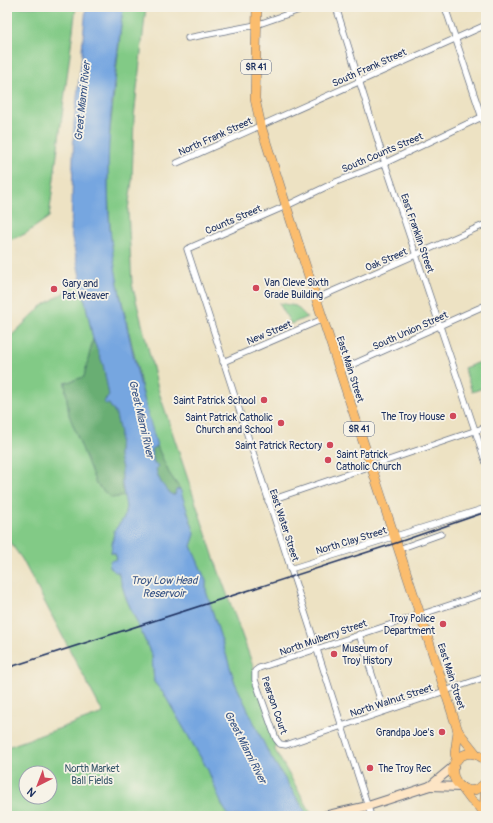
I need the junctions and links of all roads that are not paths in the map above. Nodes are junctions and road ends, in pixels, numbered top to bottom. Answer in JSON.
{"nodes":[{"id":1,"x":257,"y":7,"type":"edge"},
{"id":2,"x":308,"y":7,"type":"edge"},
{"id":3,"x":336,"y":7,"type":"edge"},
{"id":4,"x":446,"y":7,"type":"edge"},
{"id":5,"x":256,"y":25,"type":"junction"},
{"id":6,"x":486,"y":25,"type":"edge"},
{"id":7,"x":188,"y":38,"type":"dead end"},
{"id":8,"x":457,"y":38,"type":"junction"},
{"id":9,"x":359,"y":80,"type":"junction"},
{"id":10,"x":484,"y":116,"type":"edge"},
{"id":11,"x":261,"y":126,"type":"junction"},
{"id":12,"x":486,"y":130,"type":"edge"},
{"id":13,"x":177,"y":163,"type":"dead end"},
{"id":14,"x":385,"y":163,"type":"junction"},
{"id":15,"x":286,"y":206,"type":"junction"},
{"id":16,"x":486,"y":224,"type":"edge"},
{"id":17,"x":187,"y":249,"type":"joint"},
{"id":18,"x":417,"y":256,"type":"junction"},
{"id":19,"x":315,"y":299,"type":"junction"},
{"id":20,"x":486,"y":305,"type":"edge"},
{"id":21,"x":322,"y":319,"type":"junction"},
{"id":22,"x":441,"y":325,"type":"junction"},
{"id":23,"x":223,"y":362,"type":"junction"},
{"id":24,"x":340,"y":370,"type":"junction"},
{"id":25,"x":486,"y":427,"type":"edge"},
{"id":26,"x":475,"y":431,"type":"junction"},
{"id":27,"x":486,"y":463,"type":"edge"},
{"id":28,"x":371,"y":467,"type":"junction"},
{"id":29,"x":268,"y":501,"type":"junction"},
{"id":30,"x":486,"y":508,"type":"edge"},
{"id":31,"x":441,"y":534,"type":"dead end"},
{"id":32,"x":395,"y":537,"type":"junction"},
{"id":33,"x":399,"y":549,"type":"junction"},
{"id":34,"x":290,"y":569,"type":"junction"},
{"id":35,"x":486,"y":593,"type":"edge"},
{"id":36,"x":420,"y":614,"type":"junction"},
{"id":37,"x":359,"y":634,"type":"junction"},
{"id":38,"x":317,"y":648,"type":"junction"},
{"id":39,"x":255,"y":671,"type":"joint"},
{"id":40,"x":486,"y":677,"type":"edge"},
{"id":41,"x":445,"y":692,"type":"junction"},
{"id":42,"x":384,"y":711,"type":"junction"},
{"id":43,"x":341,"y":725,"type":"junction"},
{"id":44,"x":458,"y":731,"type":"junction"},
{"id":45,"x":280,"y":744,"type":"joint"},
{"id":46,"x":482,"y":757,"type":"edge"},
{"id":47,"x":453,"y":763,"type":"junction"},
{"id":48,"x":486,"y":783,"type":"edge"},
{"id":49,"x":430,"y":786,"type":"junction"},
{"id":50,"x":461,"y":789,"type":"junction"},
{"id":51,"x":485,"y":799,"type":"edge"},
{"id":52,"x":368,"y":806,"type":"junction"},
{"id":53,"x":485,"y":813,"type":"edge"},
{"id":54,"x":324,"y":816,"type":"edge"},
{"id":55,"x":371,"y":816,"type":"edge"}],
"edges":[{"from":1,"to":5,"type":"main road","name":"East Main Street","number":"SR 41"},
{"from":2,"to":5,"type":"street"},
{"from":3,"to":9,"type":"street","name":"East Franklin Street"},
{"from":4,"to":8,"type":"street"},
{"from":5,"to":7,"type":"street"},
{"from":5,"to":11,"type":"main road","name":"East Main Street","number":"SR 41"},
{"from":6,"to":8,"type":"street","name":"South Frank Street"},
{"from":8,"to":9,"type":"street","name":"South Frank Street"},
{"from":8,"to":10,"type":"street"},
{"from":9,"to":11,"type":"street","name":"South Frank Street"},
{"from":9,"to":14,"type":"street","name":"East Franklin Street"},
{"from":10,"to":12,"type":"street"},
{"from":10,"to":14,"type":"street","name":"South Counts Street"},
{"from":11,"to":13,"type":"street","name":"North Frank Street"},
{"from":11,"to":15,"type":"main road","name":"East Main Street","number":"SR 41"},
{"from":14,"to":15,"type":"street","name":"South Counts Street"},
{"from":14,"to":18,"type":"street","name":"East Franklin Street"},
{"from":15,"to":17,"type":"street","name":"Counts Street"},
{"from":15,"to":19,"type":"main road","name":"East Main Street","number":"SR 41"},
{"from":16,"to":18,"type":"street","name":"Oak Street"},
{"from":17,"to":23,"type":"street","name":"East Water Street"},
{"from":18,"to":19,"type":"street","name":"Oak Street"},
{"from":18,"to":22,"type":"street","name":"East Franklin Street"},
{"from":19,"to":21,"type":"main road","name":"East Main Street","number":"SR 41"},
{"from":20,"to":22,"type":"street","name":"South Union Street"},
{"from":21,"to":23,"type":"street","name":"New Street"},
{"from":21,"to":24,"type":"main road","name":"East Main Street","number":"SR 41"},
{"from":22,"to":24,"type":"street","name":"South Union Street"},
{"from":22,"to":26,"type":"street","name":"East Franklin Street"},
{"from":23,"to":29,"type":"street","name":"East Water Street"},
{"from":24,"to":28,"type":"main road","name":"East Main Street","number":"SR 41"},
{"from":25,"to":26,"type":"street"},
{"from":26,"to":27,"type":"street","name":"East Franklin Street"},
{"from":26,"to":28,"type":"street"},
{"from":28,"to":29,"type":"street"},
{"from":28,"to":32,"type":"main road","name":"East Main Street","number":"SR 41"},
{"from":29,"to":34,"type":"street","name":"East Water Street"},
{"from":30,"to":32,"type":"street","name":"North Clay Street"},
{"from":31,"to":33,"type":"street"},
{"from":32,"to":33,"type":"main road","name":"East Main Street","number":"SR 41"},
{"from":32,"to":34,"type":"street","name":"North Clay Street"},
{"from":33,"to":36,"type":"main road","name":"East Main Street","number":"SR 41"},
{"from":34,"to":38,"type":"street","name":"East Water Street"},
{"from":35,"to":36,"type":"street","name":"North Mulberry Street"},
{"from":36,"to":37,"type":"street","name":"North Mulberry Street"},
{"from":36,"to":41,"type":"main road","name":"East Main Street","number":"SR 41"},
{"from":37,"to":38,"type":"street","name":"North Mulberry Street"},
{"from":37,"to":42,"type":"street"},
{"from":38,"to":39,"type":"street","name":"North Mulberry Street"},
{"from":38,"to":43,"type":"street","name":"East Water Street"},
{"from":39,"to":45,"type":"street","name":"Pearson Court"},
{"from":40,"to":41,"type":"street","name":"North Walnut Street"},
{"from":41,"to":42,"type":"street","name":"North Walnut Street"},
{"from":41,"to":44,"type":"main road","name":"East Main Street","number":"SR 41"},
{"from":42,"to":43,"type":"street","name":"North Walnut Street"},
{"from":43,"to":45,"type":"street","name":"North Walnut Street"},
{"from":43,"to":52,"type":"street","name":"East Water Street"},
{"from":44,"to":46,"type":"main road"},
{"from":44,"to":47,"type":"main road"},
{"from":46,"to":47,"type":"main road"},
{"from":47,"to":49,"type":"main road"},
{"from":47,"to":50,"type":"main road"},
{"from":48,"to":50,"type":"main road"},
{"from":48,"to":51,"type":"main road"},
{"from":49,"to":50,"type":"main road"},
{"from":49,"to":52,"type":"main road"},
{"from":50,"to":53,"type":"main road"},
{"from":51,"to":53,"type":"main road"},
{"from":52,"to":54,"type":"main road"},
{"from":52,"to":55,"type":"street","name":"East Water Street"}]}
